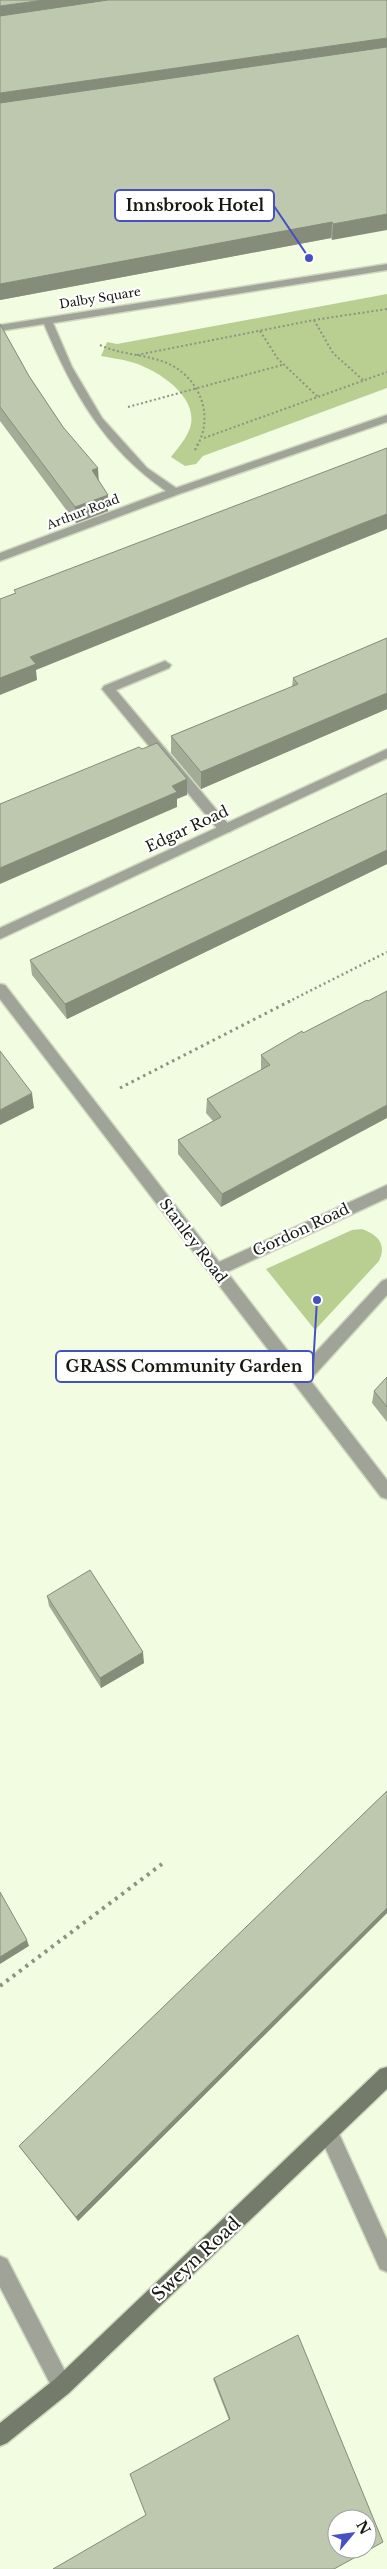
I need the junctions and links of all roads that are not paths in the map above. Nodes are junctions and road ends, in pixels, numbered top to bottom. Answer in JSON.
{"nodes":[{"id":1,"x":387,"y":267,"type":"edge"},
{"id":2,"x":47,"y":320,"type":"junction"},
{"id":3,"x":0,"y":328,"type":"edge"},
{"id":4,"x":387,"y":418,"type":"edge"},
{"id":5,"x":175,"y":492,"type":"junction"},
{"id":6,"x":0,"y":558,"type":"edge"},
{"id":7,"x":165,"y":665,"type":"dead end"},
{"id":8,"x":387,"y":753,"type":"edge"},
{"id":9,"x":225,"y":829,"type":"junction"},
{"id":10,"x":0,"y":934,"type":"edge"},
{"id":11,"x":0,"y":989,"type":"edge"},
{"id":12,"x":387,"y":1190,"type":"edge"},
{"id":13,"x":216,"y":1270,"type":"junction"},
{"id":14,"x":387,"y":1285,"type":"edge"},
{"id":15,"x":300,"y":1380,"type":"junction"},
{"id":16,"x":387,"y":1492,"type":"edge"},
{"id":17,"x":387,"y":2076,"type":"edge"},
{"id":18,"x":329,"y":2134,"type":"junction"},
{"id":19,"x":387,"y":2262,"type":"edge"},
{"id":20,"x":0,"y":2266,"type":"edge"},
{"id":21,"x":62,"y":2386,"type":"junction"},
{"id":22,"x":0,"y":2436,"type":"edge"}],
"edges":[{"from":1,"to":2,"type":"street","name":"Dalby Square"},
{"from":2,"to":3,"type":"street"},
{"from":2,"to":5,"type":"street","name":"Dalby Square"},
{"from":4,"to":5,"type":"street"},
{"from":5,"to":6,"type":"street","name":"Arthur Road"},
{"from":7,"to":9,"type":"street"},
{"from":8,"to":9,"type":"street","name":"Edgar Road"},
{"from":9,"to":10,"type":"street","name":"Edgar Road"},
{"from":11,"to":13,"type":"street","name":"Stanley Road"},
{"from":12,"to":13,"type":"street","name":"Gordon Road"},
{"from":13,"to":15,"type":"street","name":"Stanley Road"},
{"from":14,"to":15,"type":"street"},
{"from":15,"to":16,"type":"street","name":"Stanley Road"},
{"from":17,"to":18,"type":"street","name":"Sweyn Road"},
{"from":18,"to":19,"type":"street"},
{"from":18,"to":21,"type":"street","name":"Sweyn Road"},
{"from":20,"to":21,"type":"street"},
{"from":21,"to":22,"type":"street","name":"Sweyn Road"}]}
